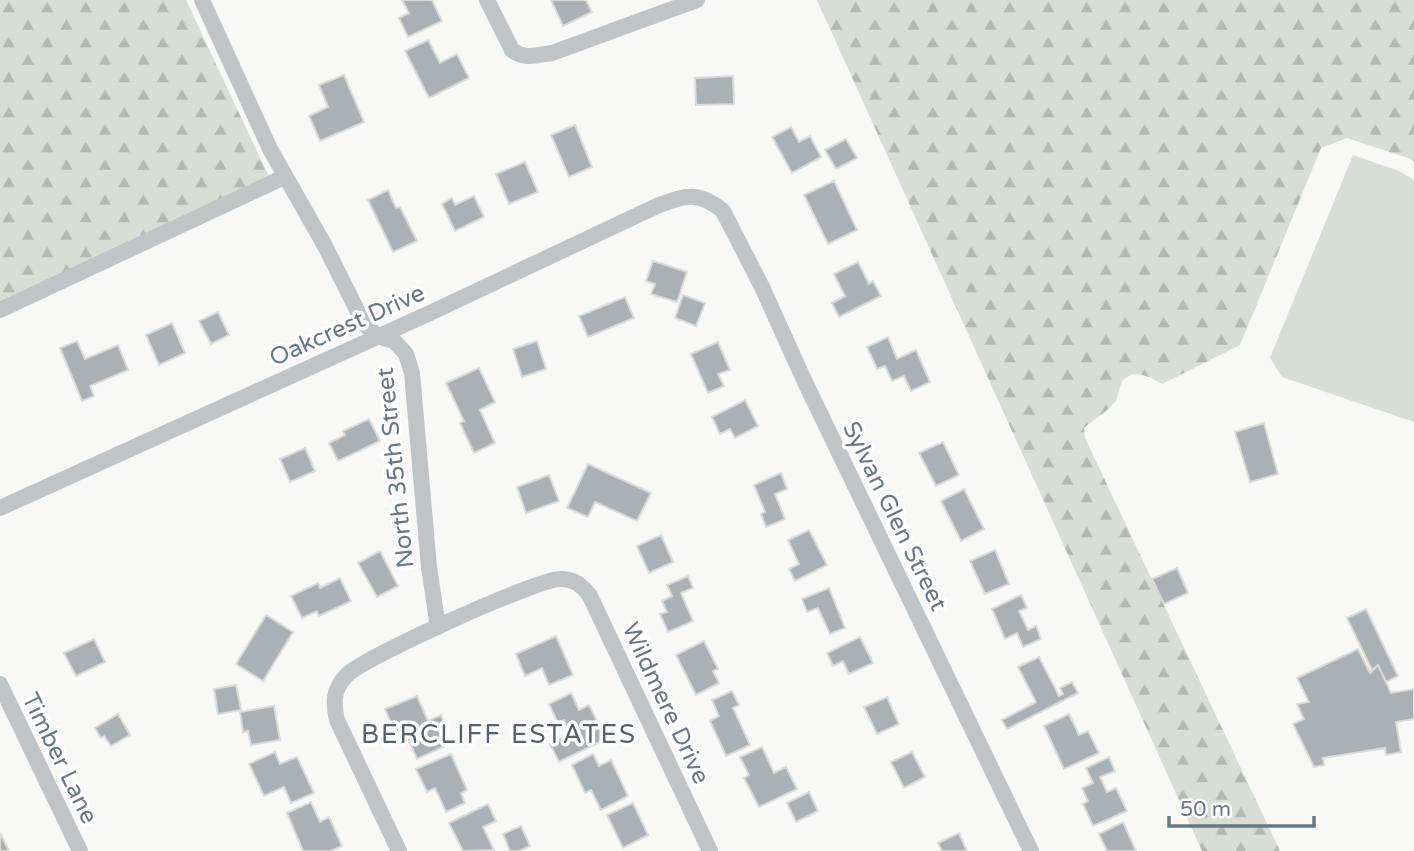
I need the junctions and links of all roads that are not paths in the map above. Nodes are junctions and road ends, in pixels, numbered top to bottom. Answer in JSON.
{"nodes":[{"id":1,"x":202,"y":0,"type":"edge"},
{"id":2,"x":487,"y":0,"type":"edge"},
{"id":3,"x":697,"y":0,"type":"edge"},
{"id":4,"x":285,"y":177,"type":"junction"},
{"id":5,"x":714,"y":204,"type":"joint"},
{"id":6,"x":0,"y":310,"type":"edge"},
{"id":7,"x":378,"y":336,"type":"junction"},
{"id":8,"x":0,"y":508,"type":"edge"},
{"id":9,"x":438,"y":627,"type":"junction"},
{"id":10,"x":0,"y":684,"type":"edge"},
{"id":11,"x":80,"y":851,"type":"edge"},
{"id":12,"x":399,"y":851,"type":"edge"},
{"id":13,"x":710,"y":851,"type":"edge"},
{"id":14,"x":1031,"y":851,"type":"edge"}],
"edges":[{"from":1,"to":4,"type":"street","name":"North 35th Street"},
{"from":2,"to":3,"type":"street"},
{"from":4,"to":6,"type":"street"},
{"from":4,"to":7,"type":"street","name":"North 35th Street"},
{"from":5,"to":7,"type":"street","name":"Oakcrest Drive"},
{"from":5,"to":14,"type":"street","name":"Sylvan Glen Street"},
{"from":7,"to":8,"type":"street","name":"Oakcrest Drive"},
{"from":7,"to":9,"type":"street","name":"North 35th Street"},
{"from":9,"to":12,"type":"street"},
{"from":9,"to":13,"type":"street","name":"Wildmere Drive"},
{"from":10,"to":11,"type":"street","name":"Timber Lane"}]}
